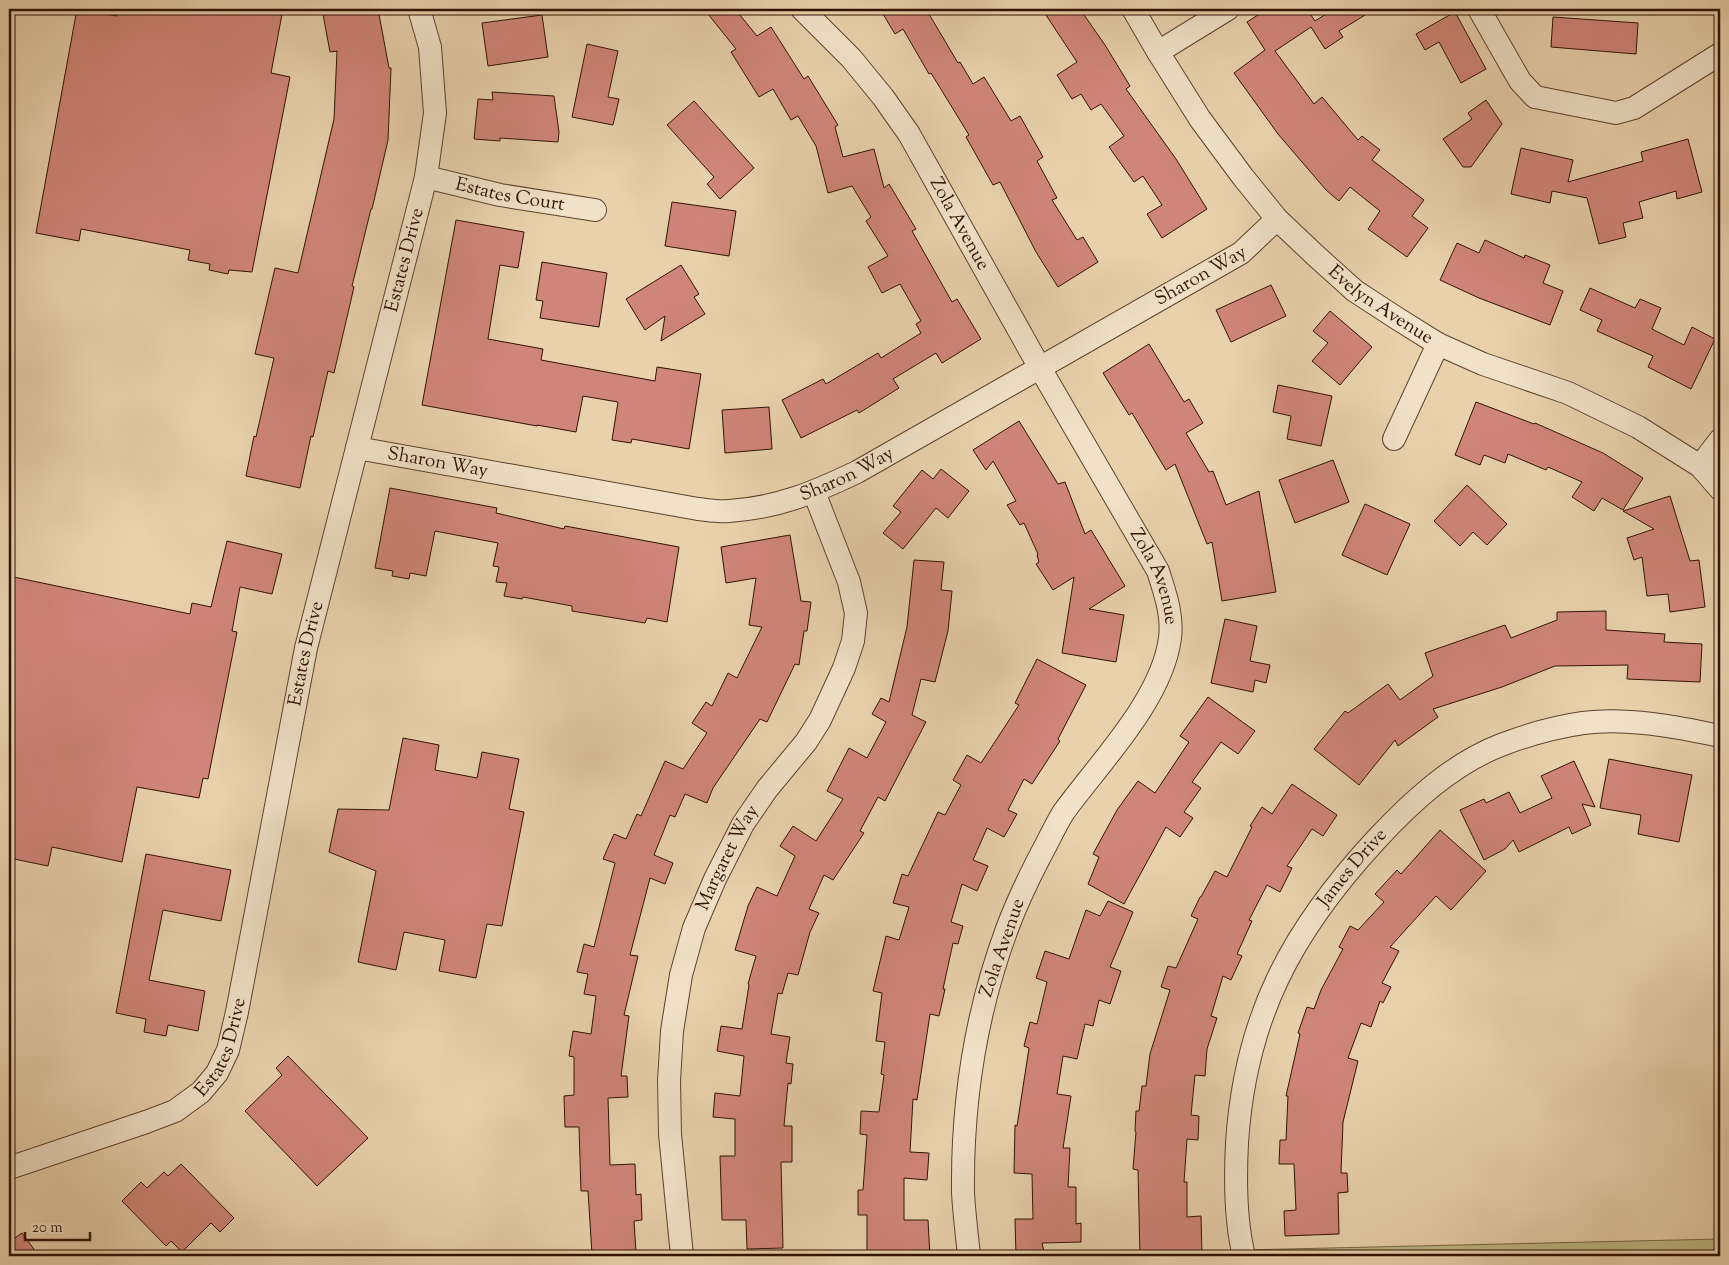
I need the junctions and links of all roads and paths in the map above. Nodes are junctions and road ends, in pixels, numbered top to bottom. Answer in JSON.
{"nodes":[{"id":1,"x":419,"y":9,"type":"edge"},
{"id":2,"x":802,"y":9,"type":"edge"},
{"id":3,"x":1133,"y":9,"type":"edge"},
{"id":4,"x":1228,"y":9,"type":"edge"},
{"id":5,"x":1479,"y":9,"type":"edge"},
{"id":6,"x":1158,"y":52,"type":"junction"},
{"id":7,"x":1720,"y":54,"type":"edge"},
{"id":8,"x":426,"y":177,"type":"junction"},
{"id":9,"x":595,"y":210,"type":"dead end"},
{"id":10,"x":1278,"y":219,"type":"junction"},
{"id":11,"x":1438,"y":344,"type":"junction"},
{"id":12,"x":1040,"y":368,"type":"junction"},
{"id":13,"x":1394,"y":439,"type":"dead end"},
{"id":14,"x":1720,"y":440,"type":"edge"},
{"id":15,"x":358,"y":448,"type":"junction"},
{"id":16,"x":1700,"y":466,"type":"junction"},
{"id":17,"x":1720,"y":489,"type":"edge"},
{"id":18,"x":814,"y":492,"type":"junction"},
{"id":19,"x":1720,"y":736,"type":"edge"},
{"id":20,"x":9,"y":1168,"type":"edge"},
{"id":21,"x":682,"y":1256,"type":"edge"},
{"id":22,"x":969,"y":1256,"type":"edge"},
{"id":23,"x":1244,"y":1256,"type":"edge"}],
"edges":[{"from":1,"to":8,"type":"street","name":"Estates Drive"},
{"from":2,"to":12,"type":"street","name":"Zola Avenue"},
{"from":3,"to":6,"type":"street","name":"Evelyn Avenue"},
{"from":4,"to":6,"type":"street"},
{"from":5,"to":7,"type":"street"},
{"from":6,"to":10,"type":"street","name":"Evelyn Avenue"},
{"from":8,"to":9,"type":"street","name":"Estates Court"},
{"from":8,"to":15,"type":"street","name":"Estates Drive"},
{"from":10,"to":11,"type":"street","name":"Evelyn Avenue"},
{"from":10,"to":12,"type":"street","name":"Sharon Way"},
{"from":11,"to":13,"type":"street"},
{"from":11,"to":16,"type":"street","name":"Evelyn Avenue"},
{"from":12,"to":18,"type":"street","name":"Sharon Way"},
{"from":12,"to":22,"type":"street","name":"Zola Avenue"},
{"from":14,"to":16,"type":"street"},
{"from":15,"to":18,"type":"street","name":"Sharon Way"},
{"from":15,"to":20,"type":"street","name":"Estates Drive"},
{"from":16,"to":17,"type":"street","name":"Evelyn Avenue"},
{"from":18,"to":21,"type":"street","name":"Margaret Way"},
{"from":19,"to":23,"type":"street","name":"James Drive"}]}
